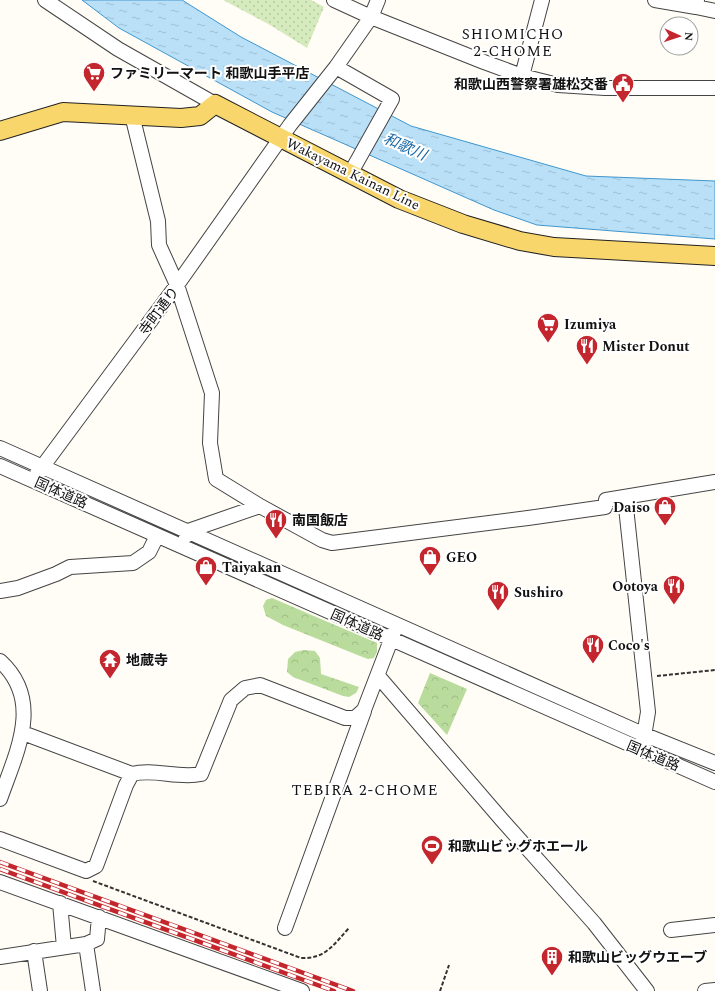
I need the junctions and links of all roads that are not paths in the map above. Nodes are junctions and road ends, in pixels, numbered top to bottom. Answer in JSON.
{"nodes":[{"id":1,"x":45,"y":0,"type":"edge"},
{"id":2,"x":334,"y":0,"type":"edge"},
{"id":3,"x":378,"y":0,"type":"edge"},
{"id":4,"x":542,"y":0,"type":"edge"},
{"id":5,"x":655,"y":0,"type":"edge"},
{"id":6,"x":696,"y":3,"type":"edge"},
{"id":7,"x":715,"y":11,"type":"edge"},
{"id":8,"x":371,"y":17,"type":"junction"},
{"id":9,"x":333,"y":71,"type":"junction"},
{"id":10,"x":522,"y":76,"type":"junction"},
{"id":11,"x":715,"y":88,"type":"edge"},
{"id":12,"x":215,"y":104,"type":"junction"},
{"id":13,"x":132,"y":115,"type":"junction"},
{"id":14,"x":0,"y":130,"type":"edge"},
{"id":15,"x":285,"y":132,"type":"junction"},
{"id":16,"x":352,"y":169,"type":"junction"},
{"id":17,"x":715,"y":256,"type":"edge"},
{"id":18,"x":177,"y":285,"type":"junction"},
{"id":19,"x":0,"y":448,"type":"edge"},
{"id":20,"x":0,"y":466,"type":"edge"},
{"id":21,"x":42,"y":467,"type":"junction"},
{"id":22,"x":32,"y":480,"type":"junction"},
{"id":23,"x":715,"y":482,"type":"edge"},
{"id":24,"x":625,"y":498,"type":"junction"},
{"id":25,"x":260,"y":506,"type":"junction"},
{"id":26,"x":188,"y":531,"type":"junction"},
{"id":27,"x":157,"y":536,"type":"junction"},
{"id":28,"x":181,"y":546,"type":"junction"},
{"id":29,"x":0,"y":591,"type":"edge"},
{"id":30,"x":397,"y":624,"type":"junction"},
{"id":31,"x":391,"y":640,"type":"junction"},
{"id":32,"x":0,"y":661,"type":"edge"},
{"id":33,"x":378,"y":676,"type":"junction"},
{"id":34,"x":364,"y":710,"type":"junction"},
{"id":35,"x":23,"y":733,"type":"junction"},
{"id":36,"x":645,"y":735,"type":"junction"},
{"id":37,"x":640,"y":750,"type":"junction"},
{"id":38,"x":715,"y":763,"type":"edge"},
{"id":39,"x":132,"y":774,"type":"junction"},
{"id":40,"x":715,"y":782,"type":"edge"},
{"id":41,"x":0,"y":799,"type":"edge"},
{"id":42,"x":0,"y":839,"type":"edge"},
{"id":43,"x":0,"y":882,"type":"edge"},
{"id":44,"x":60,"y":903,"type":"junction"},
{"id":45,"x":99,"y":918,"type":"junction"},
{"id":46,"x":715,"y":925,"type":"edge"},
{"id":47,"x":285,"y":928,"type":"dead end"},
{"id":48,"x":671,"y":930,"type":"dead end"},
{"id":49,"x":86,"y":944,"type":"junction"},
{"id":50,"x":64,"y":947,"type":"junction"},
{"id":51,"x":34,"y":951,"type":"junction"},
{"id":52,"x":0,"y":957,"type":"edge"},
{"id":53,"x":270,"y":985,"type":"edge"},
{"id":54,"x":715,"y":990,"type":"edge"},
{"id":55,"x":40,"y":991,"type":"edge"},
{"id":56,"x":93,"y":991,"type":"edge"},
{"id":57,"x":302,"y":991,"type":"edge"},
{"id":58,"x":647,"y":991,"type":"edge"},
{"id":59,"x":705,"y":991,"type":"edge"}],
"edges":[{"from":1,"to":12,"type":"street"},
{"from":2,"to":8,"type":"street"},
{"from":3,"to":8,"type":"street","name":"寺町通り"},
{"from":4,"to":10,"type":"street"},
{"from":5,"to":6,"type":"street"},
{"from":6,"to":7,"type":"street"},
{"from":8,"to":9,"type":"street","name":"寺町通り"},
{"from":8,"to":10,"type":"street"},
{"from":9,"to":15,"type":"street","name":"寺町通り"},
{"from":9,"to":16,"type":"street"},
{"from":10,"to":11,"type":"street"},
{"from":12,"to":13,"type":"main road"},
{"from":12,"to":15,"type":"main road","name":"Wakayama Kainan Line"},
{"from":13,"to":14,"type":"main road"},
{"from":13,"to":18,"type":"street"},
{"from":15,"to":16,"type":"main road","name":"Wakayama Kainan Line"},
{"from":15,"to":18,"type":"street","name":"寺町通り"},
{"from":16,"to":17,"type":"main road","name":"Wakayama Kainan Line"},
{"from":18,"to":21,"type":"street","name":"寺町通り"},
{"from":18,"to":25,"type":"street"},
{"from":19,"to":21,"type":"street","name":"国体道路"},
{"from":20,"to":22,"type":"street","name":"国体道路"},
{"from":21,"to":22,"type":"street","name":"寺町通り"},
{"from":21,"to":26,"type":"street","name":"国体道路"},
{"from":22,"to":27,"type":"street","name":"国体道路"},
{"from":23,"to":24,"type":"street"},
{"from":24,"to":25,"type":"street"},
{"from":24,"to":36,"type":"street"},
{"from":25,"to":26,"type":"street"},
{"from":26,"to":28,"type":"street"},
{"from":26,"to":30,"type":"street","name":"国体道路"},
{"from":27,"to":28,"type":"street","name":"国体道路"},
{"from":27,"to":29,"type":"street"},
{"from":28,"to":31,"type":"street","name":"国体道路"},
{"from":30,"to":31,"type":"street"},
{"from":30,"to":36,"type":"street","name":"国体道路"},
{"from":31,"to":33,"type":"street"},
{"from":31,"to":37,"type":"street","name":"国体道路"},
{"from":32,"to":35,"type":"street"},
{"from":33,"to":34,"type":"street"},
{"from":33,"to":58,"type":"street"},
{"from":34,"to":39,"type":"street"},
{"from":34,"to":47,"type":"street"},
{"from":35,"to":39,"type":"street"},
{"from":35,"to":41,"type":"street"},
{"from":36,"to":37,"type":"street"},
{"from":36,"to":38,"type":"street","name":"国体道路"},
{"from":37,"to":40,"type":"street","name":"国体道路"},
{"from":39,"to":42,"type":"street"},
{"from":43,"to":44,"type":"street"},
{"from":44,"to":45,"type":"street"},
{"from":44,"to":50,"type":"street"},
{"from":45,"to":49,"type":"street"},
{"from":45,"to":53,"type":"street"},
{"from":46,"to":48,"type":"street"},
{"from":49,"to":50,"type":"street"},
{"from":49,"to":56,"type":"street"},
{"from":50,"to":51,"type":"street"},
{"from":51,"to":52,"type":"street"},
{"from":51,"to":55,"type":"street"},
{"from":53,"to":57,"type":"street"},
{"from":54,"to":59,"type":"street"}]}
